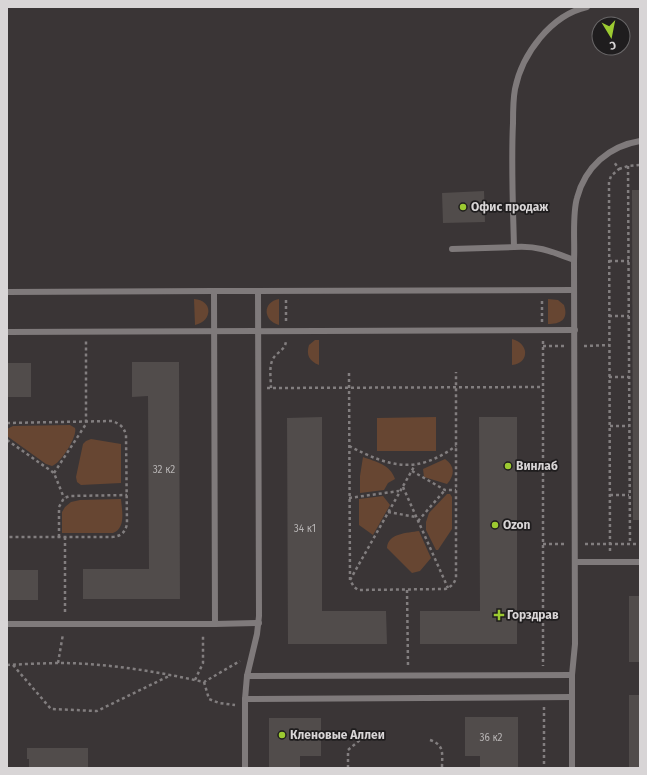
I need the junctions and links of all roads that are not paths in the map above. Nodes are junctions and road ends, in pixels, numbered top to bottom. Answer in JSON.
{"nodes":[{"id":1,"x":587,"y":7,"type":"edge"},
{"id":2,"x":640,"y":141,"type":"edge"},
{"id":3,"x":514,"y":247,"type":"junction"},
{"id":4,"x":452,"y":249,"type":"dead end"},
{"id":5,"x":574,"y":260,"type":"junction"},
{"id":6,"x":574,"y":290,"type":"junction"},
{"id":7,"x":258,"y":291,"type":"junction"},
{"id":8,"x":7,"y":292,"type":"edge"},
{"id":9,"x":214,"y":292,"type":"junction"},
{"id":10,"x":574,"y":330,"type":"junction"},
{"id":11,"x":215,"y":331,"type":"junction"},
{"id":12,"x":258,"y":331,"type":"junction"},
{"id":13,"x":7,"y":332,"type":"edge"},
{"id":14,"x":575,"y":562,"type":"junction"},
{"id":15,"x":640,"y":562,"type":"edge"},
{"id":16,"x":259,"y":623,"type":"junction"},
{"id":17,"x":7,"y":624,"type":"edge"},
{"id":18,"x":215,"y":624,"type":"junction"},
{"id":19,"x":572,"y":675,"type":"junction"},
{"id":20,"x":247,"y":676,"type":"junction"},
{"id":21,"x":572,"y":697,"type":"junction"},
{"id":22,"x":245,"y":699,"type":"junction"},
{"id":23,"x":245,"y":768,"type":"edge"},
{"id":24,"x":572,"y":768,"type":"edge"}],
"edges":[{"from":1,"to":3,"type":"lane"},
{"from":2,"to":5,"type":"lane"},
{"from":3,"to":4,"type":"lane"},
{"from":3,"to":5,"type":"lane"},
{"from":5,"to":6,"type":"lane"},
{"from":6,"to":7,"type":"lane"},
{"from":6,"to":10,"type":"lane"},
{"from":7,"to":9,"type":"lane"},
{"from":7,"to":12,"type":"lane"},
{"from":8,"to":9,"type":"lane"},
{"from":9,"to":11,"type":"lane"},
{"from":10,"to":12,"type":"lane"},
{"from":10,"to":14,"type":"lane"},
{"from":11,"to":12,"type":"lane"},
{"from":11,"to":13,"type":"lane"},
{"from":11,"to":18,"type":"lane"},
{"from":12,"to":16,"type":"lane"},
{"from":14,"to":15,"type":"lane"},
{"from":14,"to":19,"type":"lane"},
{"from":16,"to":18,"type":"lane"},
{"from":16,"to":20,"type":"lane"},
{"from":17,"to":18,"type":"lane"},
{"from":19,"to":20,"type":"lane"},
{"from":19,"to":21,"type":"lane"},
{"from":20,"to":22,"type":"lane"},
{"from":21,"to":22,"type":"lane"},
{"from":21,"to":24,"type":"lane"},
{"from":22,"to":23,"type":"lane"}]}
